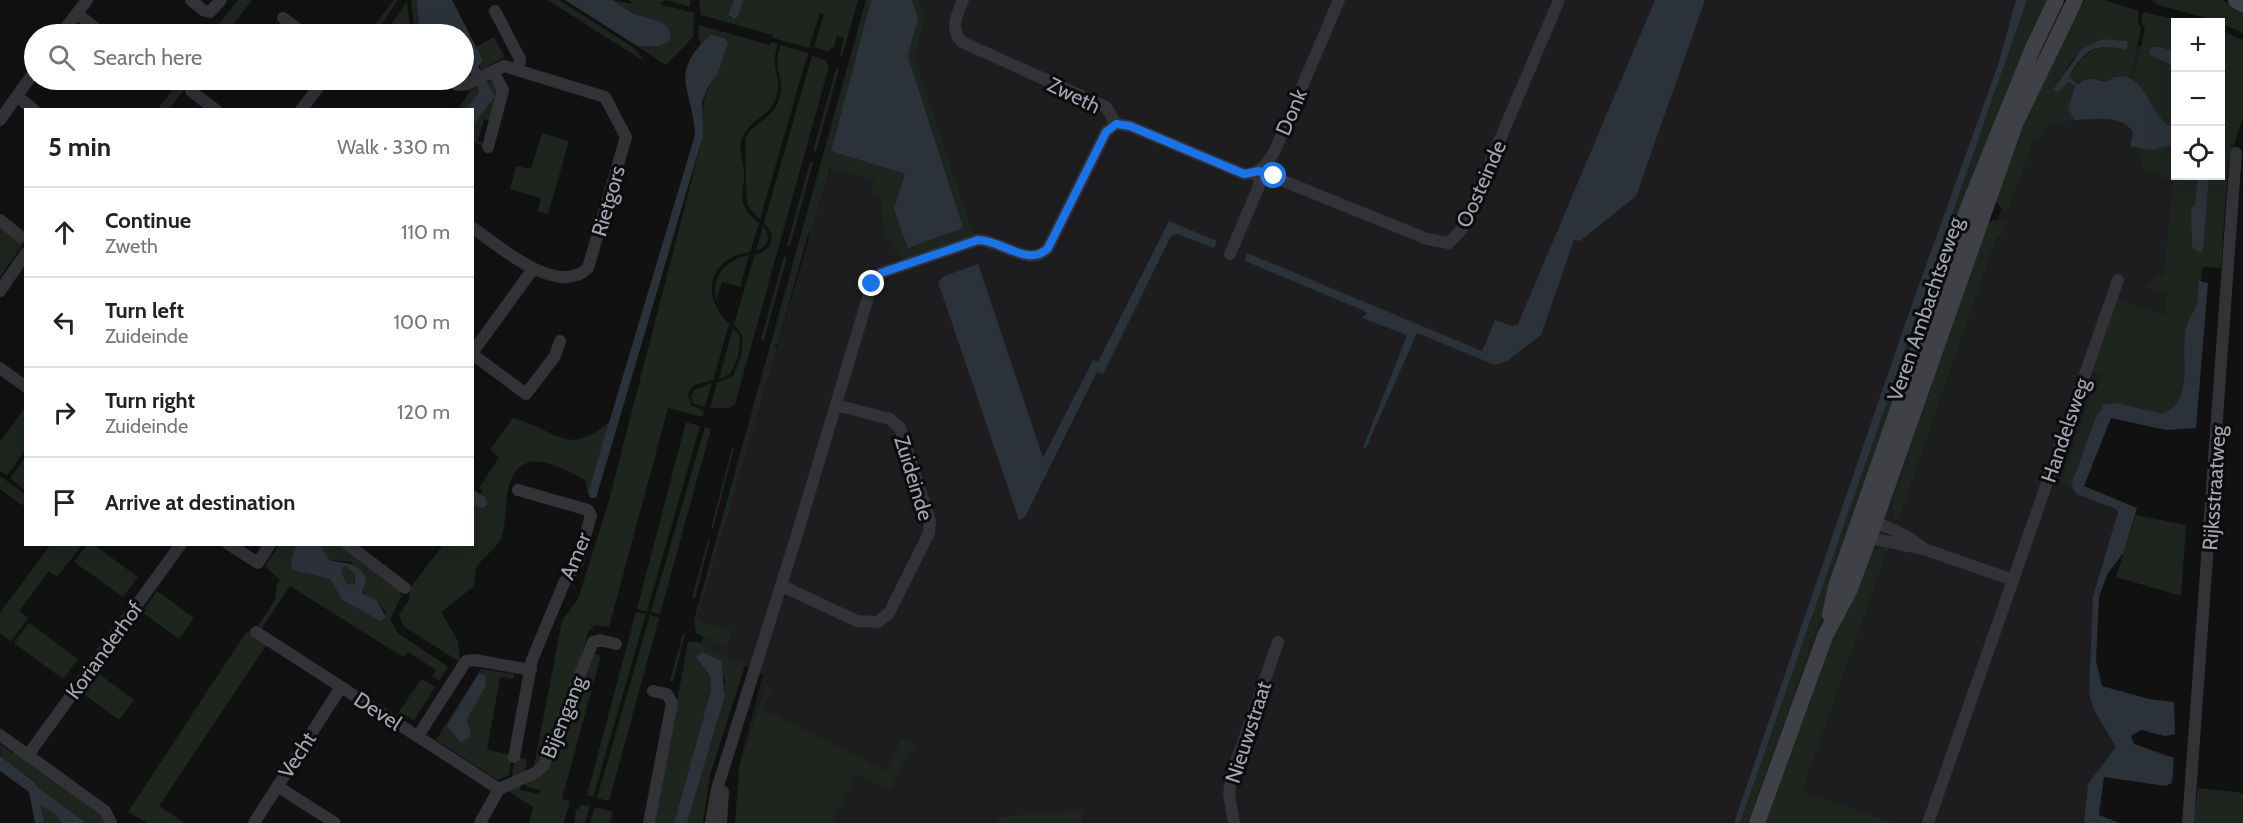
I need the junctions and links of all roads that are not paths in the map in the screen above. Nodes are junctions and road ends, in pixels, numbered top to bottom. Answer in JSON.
{"nodes":[{"id":1,"x":87,"y":0,"type":"edge"},
{"id":2,"x":191,"y":0,"type":"edge"},
{"id":3,"x":221,"y":0,"type":"edge"},
{"id":4,"x":963,"y":0,"type":"edge"},
{"id":5,"x":1339,"y":0,"type":"edge"},
{"id":6,"x":1559,"y":0,"type":"edge"},
{"id":7,"x":2056,"y":0,"type":"edge"},
{"id":8,"x":2075,"y":0,"type":"edge"},
{"id":9,"x":2236,"y":0,"type":"edge"},
{"id":10,"x":2243,"y":4,"type":"edge"},
{"id":11,"x":495,"y":11,"type":"dead end"},
{"id":12,"x":77,"y":13,"type":"junction"},
{"id":13,"x":283,"y":18,"type":"dead end"},
{"id":14,"x":69,"y":24,"type":"edge"},
{"id":15,"x":90,"y":24,"type":"edge"},
{"id":16,"x":291,"y":24,"type":"edge"},
{"id":17,"x":518,"y":70,"type":"junction"},
{"id":18,"x":490,"y":72,"type":"junction"},
{"id":19,"x":474,"y":80,"type":"edge"},
{"id":20,"x":24,"y":86,"type":"edge"},
{"id":21,"x":318,"y":90,"type":"edge"},
{"id":22,"x":191,"y":91,"type":"dead end"},
{"id":23,"x":17,"y":96,"type":"junction"},
{"id":24,"x":31,"y":108,"type":"edge"},
{"id":25,"x":213,"y":108,"type":"edge"},
{"id":26,"x":306,"y":108,"type":"edge"},
{"id":27,"x":0,"y":120,"type":"edge"},
{"id":28,"x":1116,"y":124,"type":"junction"},
{"id":29,"x":488,"y":147,"type":"dead end"},
{"id":30,"x":2236,"y":153,"type":"dead end"},
{"id":31,"x":1259,"y":171,"type":"junction"},
{"id":32,"x":0,"y":220,"type":"edge"},
{"id":33,"x":474,"y":228,"type":"edge"},
{"id":34,"x":21,"y":237,"type":"dead end"},
{"id":35,"x":1230,"y":254,"type":"dead end"},
{"id":36,"x":24,"y":256,"type":"edge"},
{"id":37,"x":533,"y":269,"type":"junction"},
{"id":38,"x":2118,"y":280,"type":"dead end"},
{"id":39,"x":0,"y":291,"type":"edge"},
{"id":40,"x":560,"y":341,"type":"dead end"},
{"id":41,"x":474,"y":351,"type":"edge"},
{"id":42,"x":474,"y":355,"type":"edge"},
{"id":43,"x":0,"y":368,"type":"edge"},
{"id":44,"x":24,"y":386,"type":"edge"},
{"id":45,"x":836,"y":405,"type":"junction"},
{"id":46,"x":518,"y":490,"type":"dead end"},
{"id":47,"x":1867,"y":530,"type":"junction"},
{"id":48,"x":180,"y":546,"type":"edge"},
{"id":49,"x":231,"y":546,"type":"edge"},
{"id":50,"x":269,"y":546,"type":"edge"},
{"id":51,"x":350,"y":546,"type":"edge"},
{"id":52,"x":2013,"y":580,"type":"junction"},
{"id":53,"x":782,"y":586,"type":"junction"},
{"id":54,"x":405,"y":588,"type":"dead end"},
{"id":55,"x":256,"y":632,"type":"dead end"},
{"id":56,"x":1278,"y":642,"type":"dead end"},
{"id":57,"x":616,"y":644,"type":"dead end"},
{"id":58,"x":531,"y":670,"type":"junction"},
{"id":59,"x":341,"y":687,"type":"junction"},
{"id":60,"x":652,"y":691,"type":"dead end"},
{"id":61,"x":0,"y":735,"type":"edge"},
{"id":62,"x":418,"y":736,"type":"junction"},
{"id":63,"x":28,"y":755,"type":"junction"},
{"id":64,"x":514,"y":757,"type":"dead end"},
{"id":65,"x":722,"y":779,"type":"junction"},
{"id":66,"x":277,"y":786,"type":"junction"},
{"id":67,"x":499,"y":789,"type":"junction"},
{"id":68,"x":112,"y":822,"type":"edge"},
{"id":69,"x":254,"y":823,"type":"edge"},
{"id":70,"x":335,"y":823,"type":"edge"},
{"id":71,"x":480,"y":823,"type":"edge"},
{"id":72,"x":649,"y":823,"type":"edge"},
{"id":73,"x":711,"y":823,"type":"edge"},
{"id":74,"x":721,"y":823,"type":"edge"},
{"id":75,"x":1234,"y":823,"type":"edge"},
{"id":76,"x":1757,"y":823,"type":"edge"},
{"id":77,"x":1928,"y":823,"type":"edge"},
{"id":78,"x":2187,"y":823,"type":"edge"}],
"edges":[{"from":1,"to":12,"type":"street"},
{"from":2,"to":3,"type":"street"},
{"from":4,"to":28,"type":"street","name":"Zweth"},
{"from":5,"to":31,"type":"street","name":"Donk"},
{"from":6,"to":31,"type":"street","name":"Oosteinde"},
{"from":7,"to":47,"type":"main road","name":"Veren Ambachtseweg"},
{"from":8,"to":47,"type":"main road","name":"Veren Ambachtseweg"},
{"from":9,"to":10,"type":"main road"},
{"from":11,"to":17,"type":"street"},
{"from":12,"to":14,"type":"street"},
{"from":12,"to":15,"type":"street"},
{"from":13,"to":16,"type":"street"},
{"from":17,"to":18,"type":"street","name":"Rietgors"},
{"from":17,"to":37,"type":"street","name":"Rietgors"},
{"from":18,"to":19,"type":"street","name":"Rietgors"},
{"from":18,"to":29,"type":"street"},
{"from":20,"to":23,"type":"street"},
{"from":21,"to":26,"type":"street"},
{"from":22,"to":25,"type":"street"},
{"from":23,"to":24,"type":"street"},
{"from":23,"to":27,"type":"street"},
{"from":28,"to":31,"type":"street","name":"Zweth"},
{"from":28,"to":45,"type":"street"},
{"from":30,"to":78,"type":"street","name":"Rijksstraatweg"},
{"from":31,"to":35,"type":"street","name":"Donk"},
{"from":32,"to":34,"type":"street"},
{"from":33,"to":37,"type":"street","name":"Rietgors"},
{"from":36,"to":39,"type":"street"},
{"from":37,"to":41,"type":"street"},
{"from":38,"to":52,"type":"street","name":"Handelsweg"},
{"from":40,"to":42,"type":"street"},
{"from":43,"to":44,"type":"street"},
{"from":45,"to":53,"type":"street"},
{"from":45,"to":53,"type":"street","name":"Zuideinde"},
{"from":46,"to":58,"type":"street","name":"Amer"},
{"from":47,"to":52,"type":"street"},
{"from":47,"to":76,"type":"main road","name":"Veren Ambachtseweg"},
{"from":48,"to":63,"type":"street","name":"Korianderhof"},
{"from":49,"to":50,"type":"street"},
{"from":51,"to":54,"type":"street"},
{"from":52,"to":77,"type":"street","name":"Handelsweg"},
{"from":53,"to":65,"type":"street"},
{"from":55,"to":59,"type":"street","name":"Devel"},
{"from":56,"to":75,"type":"street","name":"Nieuwstraat"},
{"from":57,"to":67,"type":"street","name":"Bijengang"},
{"from":58,"to":62,"type":"street"},
{"from":58,"to":64,"type":"street","name":"Amer"},
{"from":59,"to":62,"type":"street","name":"Devel"},
{"from":59,"to":66,"type":"street","name":"Vecht"},
{"from":60,"to":72,"type":"street"},
{"from":61,"to":63,"type":"street"},
{"from":62,"to":67,"type":"street","name":"Devel"},
{"from":63,"to":68,"type":"street"},
{"from":65,"to":73,"type":"street"},
{"from":65,"to":74,"type":"street"},
{"from":66,"to":69,"type":"street","name":"Vecht"},
{"from":66,"to":70,"type":"street"},
{"from":67,"to":71,"type":"street"}]}
